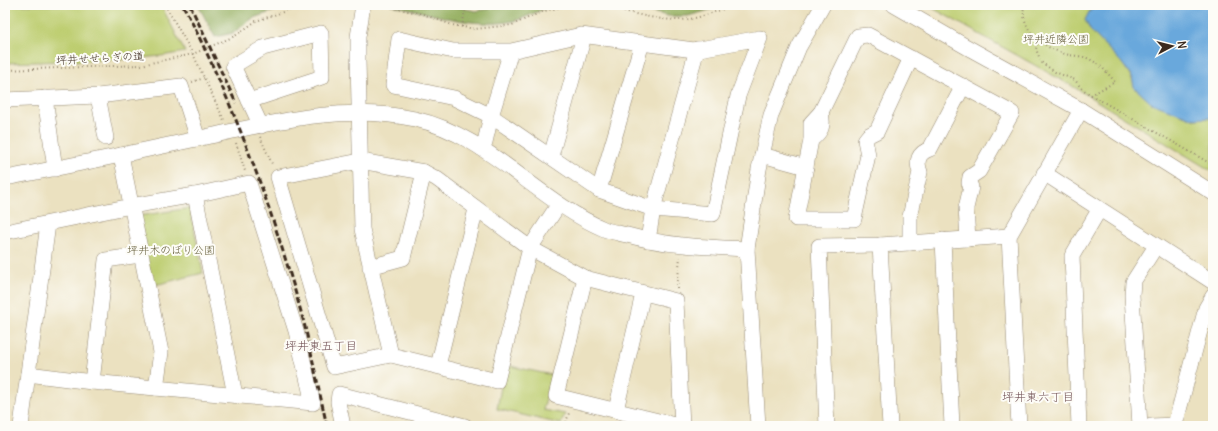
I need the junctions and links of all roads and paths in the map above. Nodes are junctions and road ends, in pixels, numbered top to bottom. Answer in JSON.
{"nodes":[{"id":1,"x":165,"y":5,"type":"edge"},
{"id":2,"x":304,"y":5,"type":"edge"},
{"id":3,"x":380,"y":5,"type":"edge"},
{"id":4,"x":466,"y":5,"type":"edge"},
{"id":5,"x":571,"y":5,"type":"edge"},
{"id":6,"x":605,"y":5,"type":"edge"},
{"id":7,"x":737,"y":5,"type":"edge"},
{"id":8,"x":823,"y":5,"type":"edge"},
{"id":9,"x":894,"y":5,"type":"edge"},
{"id":10,"x":1024,"y":5,"type":"edge"},
{"id":11,"x":362,"y":11,"type":"edge"},
{"id":12,"x":462,"y":27,"type":"junction"},
{"id":13,"x":584,"y":36,"type":"junction"},
{"id":14,"x":1038,"y":40,"type":"junction"},
{"id":15,"x":642,"y":43,"type":"junction"},
{"id":16,"x":697,"y":49,"type":"junction"},
{"id":17,"x":511,"y":51,"type":"junction"},
{"id":18,"x":193,"y":54,"type":"junction"},
{"id":19,"x":911,"y":58,"type":"junction"},
{"id":20,"x":5,"y":70,"type":"edge"},
{"id":21,"x":963,"y":86,"type":"junction"},
{"id":22,"x":1091,"y":94,"type":"junction"},
{"id":23,"x":98,"y":96,"type":"junction"},
{"id":24,"x":45,"y":98,"type":"junction"},
{"id":25,"x":5,"y":100,"type":"edge"},
{"id":26,"x":249,"y":101,"type":"junction"},
{"id":27,"x":1081,"y":110,"type":"junction"},
{"id":28,"x":358,"y":112,"type":"junction"},
{"id":29,"x":491,"y":116,"type":"junction"},
{"id":30,"x":260,"y":130,"type":"junction"},
{"id":31,"x":231,"y":132,"type":"junction"},
{"id":32,"x":106,"y":138,"type":"dead end"},
{"id":33,"x":198,"y":139,"type":"junction"},
{"id":34,"x":481,"y":148,"type":"junction"},
{"id":35,"x":121,"y":155,"type":"junction"},
{"id":36,"x":762,"y":155,"type":"junction"},
{"id":37,"x":551,"y":156,"type":"junction"},
{"id":38,"x":360,"y":161,"type":"junction"},
{"id":39,"x":1213,"y":165,"type":"edge"},
{"id":40,"x":806,"y":167,"type":"junction"},
{"id":41,"x":55,"y":169,"type":"junction"},
{"id":42,"x":424,"y":172,"type":"junction"},
{"id":43,"x":1044,"y":173,"type":"junction"},
{"id":44,"x":278,"y":177,"type":"junction"},
{"id":45,"x":5,"y":178,"type":"edge"},
{"id":46,"x":249,"y":182,"type":"junction"},
{"id":47,"x":599,"y":190,"type":"junction"},
{"id":48,"x":1213,"y":193,"type":"edge"},
{"id":49,"x":195,"y":195,"type":"junction"},
{"id":50,"x":559,"y":204,"type":"junction"},
{"id":51,"x":131,"y":206,"type":"junction"},
{"id":52,"x":476,"y":209,"type":"junction"},
{"id":53,"x":653,"y":210,"type":"junction"},
{"id":54,"x":1099,"y":210,"type":"junction"},
{"id":55,"x":48,"y":224,"type":"junction"},
{"id":56,"x":5,"y":232,"type":"edge"},
{"id":57,"x":1009,"y":236,"type":"junction"},
{"id":58,"x":968,"y":239,"type":"junction"},
{"id":59,"x":648,"y":240,"type":"junction"},
{"id":60,"x":943,"y":240,"type":"junction"},
{"id":61,"x":910,"y":243,"type":"junction"},
{"id":62,"x":880,"y":245,"type":"junction"},
{"id":63,"x":1156,"y":246,"type":"junction"},
{"id":64,"x":530,"y":248,"type":"junction"},
{"id":65,"x":747,"y":249,"type":"junction"},
{"id":66,"x":680,"y":252,"type":"dead end"},
{"id":67,"x":140,"y":254,"type":"junction"},
{"id":68,"x":370,"y":267,"type":"junction"},
{"id":69,"x":585,"y":278,"type":"junction"},
{"id":70,"x":1213,"y":282,"type":"edge"},
{"id":71,"x":643,"y":294,"type":"junction"},
{"id":72,"x":1213,"y":296,"type":"edge"},
{"id":73,"x":676,"y":301,"type":"junction"},
{"id":74,"x":391,"y":355,"type":"junction"},
{"id":75,"x":438,"y":366,"type":"junction"},
{"id":76,"x":28,"y":374,"type":"junction"},
{"id":77,"x":92,"y":382,"type":"junction"},
{"id":78,"x":156,"y":388,"type":"junction"},
{"id":79,"x":235,"y":395,"type":"junction"},
{"id":80,"x":616,"y":410,"type":"junction"},
{"id":81,"x":436,"y":422,"type":"edge"},
{"id":82,"x":21,"y":426,"type":"edge"},
{"id":83,"x":343,"y":426,"type":"edge"},
{"id":84,"x":465,"y":426,"type":"edge"},
{"id":85,"x":681,"y":426,"type":"edge"},
{"id":86,"x":758,"y":426,"type":"edge"},
{"id":87,"x":827,"y":426,"type":"edge"},
{"id":88,"x":890,"y":426,"type":"edge"},
{"id":89,"x":952,"y":426,"type":"edge"},
{"id":90,"x":1019,"y":426,"type":"edge"},
{"id":91,"x":1079,"y":426,"type":"edge"},
{"id":92,"x":1140,"y":426,"type":"edge"},
{"id":93,"x":1151,"y":426,"type":"edge"}],
"edges":[{"from":1,"to":18,"type":"path"},
{"from":2,"to":18,"type":"path","name":"坪井せせらぎの道"},
{"from":3,"to":12,"type":"path"},
{"from":4,"to":12,"type":"path"},
{"from":5,"to":12,"type":"path"},
{"from":6,"to":7,"type":"path"},
{"from":8,"to":36,"type":"street"},
{"from":9,"to":27,"type":"street"},
{"from":10,"to":14,"type":"path"},
{"from":11,"to":28,"type":"street"},
{"from":13,"to":15,"type":"street"},
{"from":13,"to":17,"type":"street"},
{"from":13,"to":37,"type":"street"},
{"from":14,"to":22,"type":"path"},
{"from":14,"to":22,"type":"path"},
{"from":15,"to":16,"type":"street"},
{"from":15,"to":47,"type":"street"},
{"from":16,"to":53,"type":"street"},
{"from":16,"to":53,"type":"street"},
{"from":17,"to":29,"type":"street"},
{"from":17,"to":29,"type":"street"},
{"from":18,"to":20,"type":"path","name":"坪井せせらぎの道"},
{"from":18,"to":31,"type":"path"},
{"from":19,"to":21,"type":"street"},
{"from":19,"to":40,"type":"street"},
{"from":19,"to":40,"type":"street"},
{"from":21,"to":58,"type":"street"},
{"from":21,"to":61,"type":"street"},
{"from":22,"to":39,"type":"path"},
{"from":23,"to":24,"type":"street"},
{"from":23,"to":32,"type":"street"},
{"from":23,"to":33,"type":"street"},
{"from":24,"to":25,"type":"street"},
{"from":24,"to":41,"type":"street"},
{"from":26,"to":26,"type":"street"},
{"from":26,"to":30,"type":"street"},
{"from":27,"to":43,"type":"street"},
{"from":27,"to":48,"type":"street"},
{"from":28,"to":30,"type":"street"},
{"from":28,"to":34,"type":"street"},
{"from":28,"to":38,"type":"street"},
{"from":29,"to":34,"type":"street"},
{"from":29,"to":37,"type":"street"},
{"from":30,"to":31,"type":"street"},
{"from":30,"to":44,"type":"path"},
{"from":31,"to":33,"type":"street"},
{"from":31,"to":46,"type":"path"},
{"from":33,"to":35,"type":"street"},
{"from":34,"to":50,"type":"street"},
{"from":35,"to":41,"type":"street"},
{"from":35,"to":51,"type":"street"},
{"from":36,"to":40,"type":"street"},
{"from":36,"to":65,"type":"street"},
{"from":37,"to":47,"type":"street"},
{"from":38,"to":42,"type":"street"},
{"from":38,"to":44,"type":"street"},
{"from":38,"to":68,"type":"street"},
{"from":41,"to":45,"type":"street"},
{"from":42,"to":52,"type":"street"},
{"from":42,"to":68,"type":"street"},
{"from":43,"to":54,"type":"street"},
{"from":43,"to":57,"type":"street"},
{"from":44,"to":74,"type":"street"},
{"from":46,"to":49,"type":"street"},
{"from":46,"to":79,"type":"street"},
{"from":47,"to":53,"type":"street"},
{"from":49,"to":51,"type":"street"},
{"from":49,"to":79,"type":"street"},
{"from":50,"to":59,"type":"street"},
{"from":50,"to":64,"type":"street"},
{"from":51,"to":55,"type":"street"},
{"from":51,"to":67,"type":"street"},
{"from":52,"to":64,"type":"street"},
{"from":52,"to":75,"type":"street"},
{"from":53,"to":59,"type":"street"},
{"from":54,"to":63,"type":"street"},
{"from":54,"to":91,"type":"street"},
{"from":55,"to":56,"type":"street"},
{"from":55,"to":76,"type":"street"},
{"from":57,"to":58,"type":"street"},
{"from":57,"to":90,"type":"street"},
{"from":58,"to":60,"type":"street"},
{"from":59,"to":65,"type":"street"},
{"from":60,"to":61,"type":"street"},
{"from":60,"to":89,"type":"street"},
{"from":61,"to":62,"type":"street"},
{"from":62,"to":87,"type":"street"},
{"from":62,"to":88,"type":"street"},
{"from":63,"to":70,"type":"street"},
{"from":63,"to":92,"type":"street"},
{"from":64,"to":69,"type":"street"},
{"from":64,"to":75,"type":"street"},
{"from":65,"to":86,"type":"street"},
{"from":66,"to":73,"type":"path"},
{"from":67,"to":77,"type":"street"},
{"from":67,"to":78,"type":"street"},
{"from":68,"to":74,"type":"street"},
{"from":69,"to":71,"type":"street"},
{"from":69,"to":80,"type":"street"},
{"from":71,"to":73,"type":"street"},
{"from":71,"to":80,"type":"street"},
{"from":72,"to":93,"type":"street"},
{"from":73,"to":85,"type":"street"},
{"from":74,"to":75,"type":"street"},
{"from":76,"to":77,"type":"street"},
{"from":76,"to":82,"type":"street"},
{"from":77,"to":78,"type":"street"},
{"from":78,"to":79,"type":"street"},
{"from":80,"to":85,"type":"street"},
{"from":81,"to":83,"type":"street"},
{"from":81,"to":84,"type":"street"}]}
